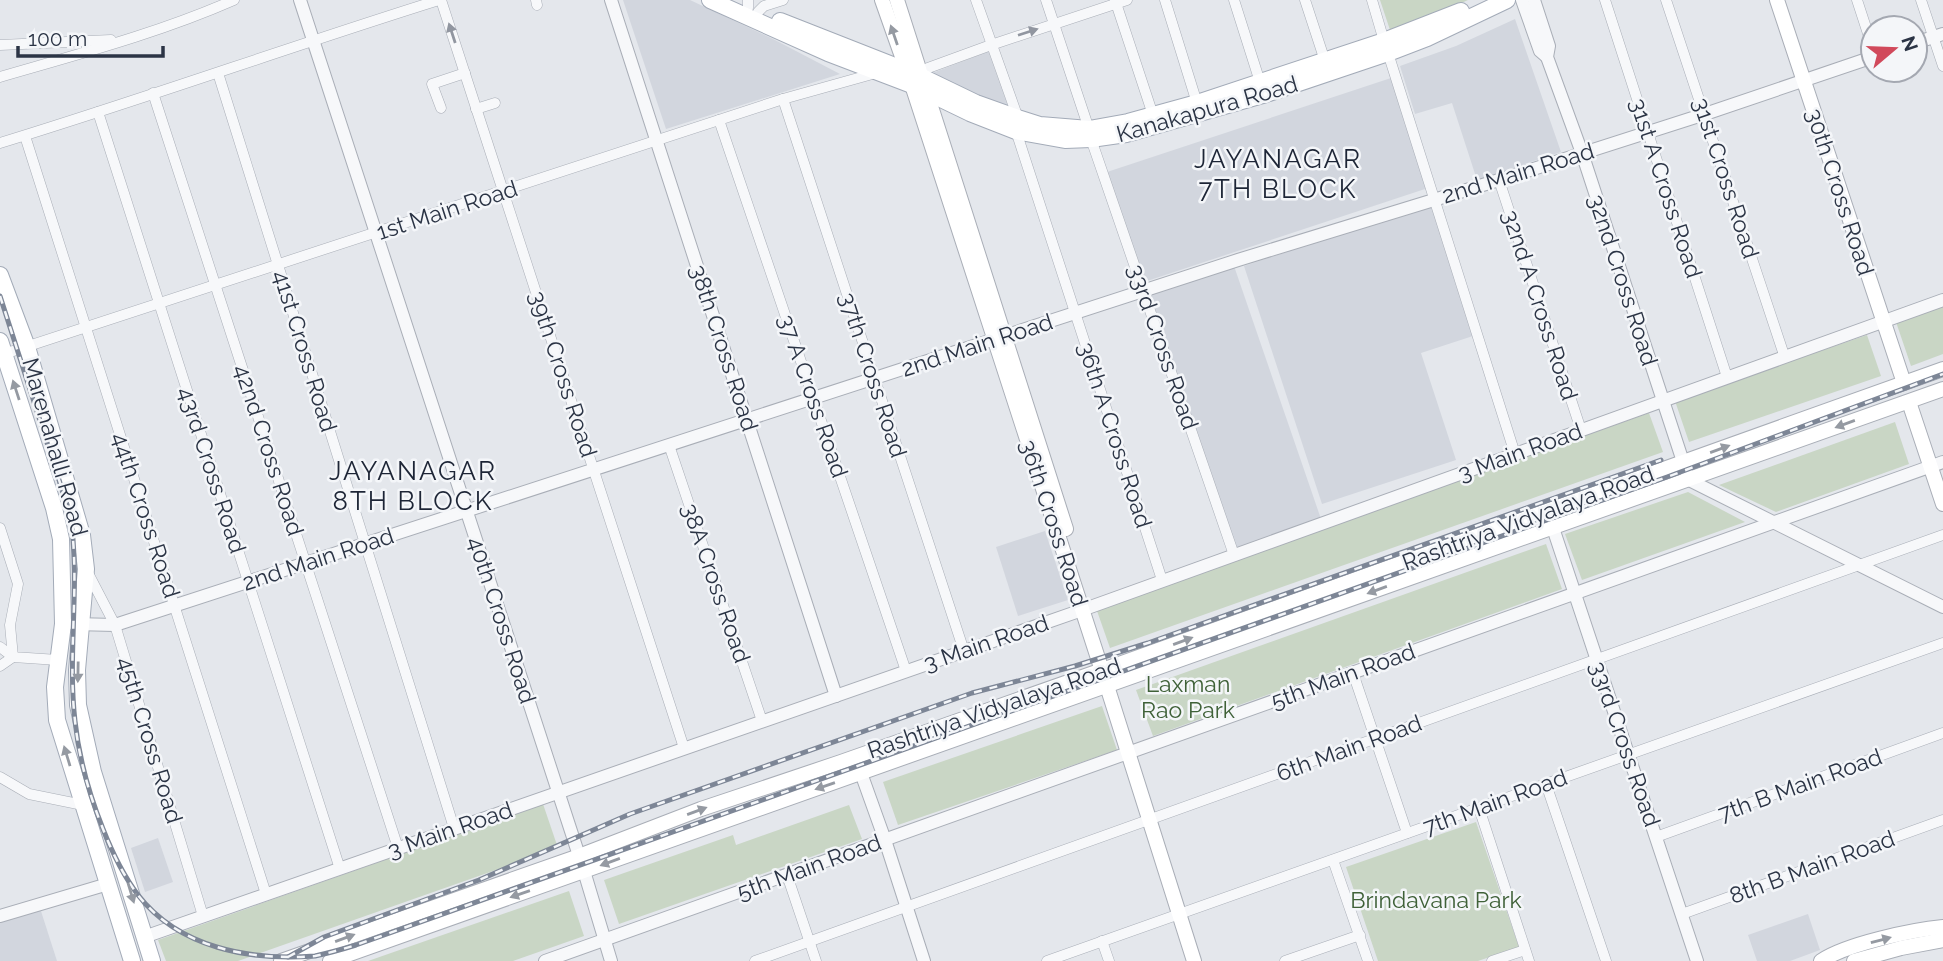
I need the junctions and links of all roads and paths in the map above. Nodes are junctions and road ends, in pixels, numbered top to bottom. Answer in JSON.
{"nodes":[{"id":1,"x":234,"y":0,"type":"edge"},
{"id":2,"x":300,"y":0,"type":"edge"},
{"id":3,"x":440,"y":0,"type":"edge"},
{"id":4,"x":611,"y":0,"type":"edge"},
{"id":5,"x":710,"y":0,"type":"edge"},
{"id":6,"x":730,"y":0,"type":"edge"},
{"id":7,"x":783,"y":0,"type":"edge"},
{"id":8,"x":882,"y":0,"type":"edge"},
{"id":9,"x":897,"y":0,"type":"edge"},
{"id":10,"x":976,"y":0,"type":"edge"},
{"id":11,"x":1046,"y":0,"type":"edge"},
{"id":12,"x":1127,"y":0,"type":"edge"},
{"id":13,"x":1165,"y":0,"type":"edge"},
{"id":14,"x":1234,"y":0,"type":"edge"},
{"id":15,"x":1306,"y":0,"type":"edge"},
{"id":16,"x":1372,"y":0,"type":"edge"},
{"id":17,"x":1483,"y":0,"type":"edge"},
{"id":18,"x":1507,"y":0,"type":"edge"},
{"id":19,"x":1522,"y":0,"type":"edge"},
{"id":20,"x":1534,"y":0,"type":"edge"},
{"id":21,"x":1605,"y":0,"type":"edge"},
{"id":22,"x":1666,"y":0,"type":"edge"},
{"id":23,"x":1777,"y":0,"type":"edge"},
{"id":24,"x":1922,"y":0,"type":"edge"},
{"id":25,"x":1116,"y":2,"type":"edge"},
{"id":26,"x":751,"y":7,"type":"edge"},
{"id":27,"x":1054,"y":24,"type":"junction"},
{"id":28,"x":1938,"y":35,"type":"edge"},
{"id":29,"x":313,"y":39,"type":"junction"},
{"id":30,"x":125,"y":40,"type":"junction"},
{"id":31,"x":0,"y":45,"type":"edge"},
{"id":32,"x":991,"y":45,"type":"junction"},
{"id":33,"x":1386,"y":47,"type":"junction"},
{"id":34,"x":1547,"y":57,"type":"junction"},
{"id":35,"x":1325,"y":61,"type":"junction"},
{"id":36,"x":1859,"y":62,"type":"edge"},
{"id":37,"x":1943,"y":66,"type":"edge"},
{"id":38,"x":881,"y":67,"type":"junction"},
{"id":39,"x":218,"y":73,"type":"junction"},
{"id":40,"x":465,"y":73,"type":"junction"},
{"id":41,"x":0,"y":77,"type":"edge"},
{"id":42,"x":1803,"y":80,"type":"junction"},
{"id":43,"x":916,"y":81,"type":"junction"},
{"id":44,"x":1260,"y":82,"type":"junction"},
{"id":45,"x":153,"y":93,"type":"junction"},
{"id":46,"x":783,"y":99,"type":"junction"},
{"id":47,"x":495,"y":103,"type":"dead end"},
{"id":48,"x":1197,"y":103,"type":"junction"},
{"id":49,"x":441,"y":108,"type":"dead end"},
{"id":50,"x":476,"y":109,"type":"junction"},
{"id":51,"x":97,"y":112,"type":"junction"},
{"id":52,"x":1704,"y":114,"type":"junction"},
{"id":53,"x":1153,"y":115,"type":"junction"},
{"id":54,"x":719,"y":120,"type":"junction"},
{"id":55,"x":1017,"y":125,"type":"junction"},
{"id":56,"x":1647,"y":132,"type":"junction"},
{"id":57,"x":1090,"y":134,"type":"junction"},
{"id":58,"x":25,"y":135,"type":"junction"},
{"id":59,"x":658,"y":140,"type":"junction"},
{"id":60,"x":0,"y":143,"type":"edge"},
{"id":61,"x":1582,"y":153,"type":"junction"},
{"id":62,"x":1499,"y":180,"type":"junction"},
{"id":63,"x":503,"y":191,"type":"junction"},
{"id":64,"x":1434,"y":199,"type":"junction"},
{"id":65,"x":376,"y":233,"type":"junction"},
{"id":66,"x":278,"y":265,"type":"junction"},
{"id":67,"x":0,"y":275,"type":"edge"},
{"id":68,"x":215,"y":286,"type":"junction"},
{"id":69,"x":1144,"y":291,"type":"junction"},
{"id":70,"x":1943,"y":300,"type":"edge"},
{"id":71,"x":159,"y":304,"type":"junction"},
{"id":72,"x":1075,"y":313,"type":"junction"},
{"id":73,"x":1883,"y":322,"type":"junction"},
{"id":74,"x":86,"y":328,"type":"junction"},
{"id":75,"x":999,"y":338,"type":"junction"},
{"id":76,"x":27,"y":347,"type":"junction"},
{"id":77,"x":1,"y":350,"type":"edge"},
{"id":78,"x":1784,"y":355,"type":"junction"},
{"id":79,"x":1943,"y":369,"type":"edge"},
{"id":80,"x":1727,"y":377,"type":"junction"},
{"id":81,"x":874,"y":378,"type":"junction"},
{"id":82,"x":1903,"y":383,"type":"junction"},
{"id":83,"x":1943,"y":389,"type":"edge"},
{"id":84,"x":813,"y":398,"type":"junction"},
{"id":85,"x":1662,"y":400,"type":"junction"},
{"id":86,"x":1909,"y":402,"type":"junction"},
{"id":87,"x":747,"y":419,"type":"junction"},
{"id":88,"x":1581,"y":429,"type":"junction"},
{"id":89,"x":669,"y":445,"type":"junction"},
{"id":90,"x":1516,"y":454,"type":"junction"},
{"id":91,"x":1683,"y":462,"type":"junction"},
{"id":92,"x":1937,"y":464,"type":"edge"},
{"id":93,"x":594,"y":469,"type":"junction"},
{"id":94,"x":1689,"y":480,"type":"junction"},
{"id":95,"x":1943,"y":504,"type":"edge"},
{"id":96,"x":467,"y":511,"type":"junction"},
{"id":97,"x":1772,"y":523,"type":"junction"},
{"id":98,"x":0,"y":528,"type":"edge"},
{"id":99,"x":1552,"y":528,"type":"junction"},
{"id":100,"x":1943,"y":535,"type":"edge"},
{"id":101,"x":365,"y":544,"type":"junction"},
{"id":102,"x":1234,"y":555,"type":"junction"},
{"id":103,"x":306,"y":563,"type":"junction"},
{"id":104,"x":1859,"y":565,"type":"junction"},
{"id":105,"x":86,"y":569,"type":"junction"},
{"id":106,"x":1162,"y":580,"type":"junction"},
{"id":107,"x":248,"y":582,"type":"junction"},
{"id":108,"x":1574,"y":593,"type":"junction"},
{"id":109,"x":175,"y":605,"type":"junction"},
{"id":110,"x":1943,"y":607,"type":"edge"},
{"id":111,"x":1086,"y":608,"type":"junction"},
{"id":112,"x":63,"y":624,"type":"junction"},
{"id":113,"x":80,"y":624,"type":"junction"},
{"id":114,"x":115,"y":625,"type":"junction"},
{"id":115,"x":1943,"y":643,"type":"edge"},
{"id":116,"x":0,"y":647,"type":"edge"},
{"id":117,"x":964,"y":651,"type":"junction"},
{"id":118,"x":13,"y":657,"type":"junction"},
{"id":119,"x":1597,"y":659,"type":"junction"},
{"id":120,"x":58,"y":660,"type":"junction"},
{"id":121,"x":0,"y":666,"type":"edge"},
{"id":122,"x":1106,"y":669,"type":"junction"},
{"id":123,"x":906,"y":671,"type":"junction"},
{"id":124,"x":1353,"y":673,"type":"junction"},
{"id":125,"x":1111,"y":684,"type":"junction"},
{"id":126,"x":836,"y":696,"type":"junction"},
{"id":127,"x":762,"y":721,"type":"junction"},
{"id":128,"x":1943,"y":733,"type":"edge"},
{"id":129,"x":1376,"y":738,"type":"junction"},
{"id":130,"x":684,"y":748,"type":"junction"},
{"id":131,"x":1132,"y":751,"type":"junction"},
{"id":132,"x":1628,"y":755,"type":"junction"},
{"id":133,"x":861,"y":773,"type":"junction"},
{"id":134,"x":0,"y":777,"type":"edge"},
{"id":135,"x":1546,"y":784,"type":"junction"},
{"id":136,"x":558,"y":793,"type":"junction"},
{"id":137,"x":83,"y":805,"type":"junction"},
{"id":138,"x":1479,"y":808,"type":"junction"},
{"id":139,"x":1153,"y":818,"type":"junction"},
{"id":140,"x":1943,"y":820,"type":"edge"},
{"id":141,"x":454,"y":828,"type":"junction"},
{"id":142,"x":1407,"y":834,"type":"junction"},
{"id":143,"x":1656,"y":837,"type":"junction"},
{"id":144,"x":885,"y":840,"type":"junction"},
{"id":145,"x":398,"y":848,"type":"junction"},
{"id":146,"x":579,"y":856,"type":"junction"},
{"id":147,"x":1333,"y":860,"type":"junction"},
{"id":148,"x":340,"y":869,"type":"junction"},
{"id":149,"x":584,"y":872,"type":"junction"},
{"id":150,"x":787,"y":875,"type":"junction"},
{"id":151,"x":108,"y":884,"type":"junction"},
{"id":152,"x":266,"y":894,"type":"junction"},
{"id":153,"x":906,"y":907,"type":"junction"},
{"id":154,"x":1183,"y":913,"type":"junction"},
{"id":155,"x":1682,"y":914,"type":"junction"},
{"id":156,"x":0,"y":916,"type":"edge"},
{"id":157,"x":203,"y":916,"type":"junction"},
{"id":158,"x":1943,"y":927,"type":"edge"},
{"id":159,"x":1360,"y":935,"type":"junction"},
{"id":160,"x":144,"y":937,"type":"junction"},
{"id":161,"x":604,"y":940,"type":"junction"},
{"id":162,"x":1943,"y":940,"type":"edge"},
{"id":163,"x":1102,"y":941,"type":"junction"},
{"id":164,"x":810,"y":942,"type":"junction"},
{"id":165,"x":1525,"y":950,"type":"junction"},
{"id":166,"x":132,"y":961,"type":"edge"},
{"id":167,"x":152,"y":961,"type":"edge"},
{"id":168,"x":281,"y":961,"type":"edge"},
{"id":169,"x":330,"y":961,"type":"edge"},
{"id":170,"x":545,"y":961,"type":"edge"},
{"id":171,"x":611,"y":961,"type":"edge"},
{"id":172,"x":755,"y":961,"type":"edge"},
{"id":173,"x":816,"y":961,"type":"edge"},
{"id":174,"x":924,"y":961,"type":"edge"},
{"id":175,"x":1047,"y":961,"type":"edge"},
{"id":176,"x":1109,"y":961,"type":"edge"},
{"id":177,"x":1194,"y":961,"type":"edge"},
{"id":178,"x":1203,"y":961,"type":"edge"},
{"id":179,"x":1285,"y":961,"type":"edge"},
{"id":180,"x":1368,"y":961,"type":"edge"},
{"id":181,"x":1492,"y":961,"type":"edge"},
{"id":182,"x":1529,"y":961,"type":"edge"},
{"id":183,"x":1606,"y":961,"type":"edge"},
{"id":184,"x":1697,"y":961,"type":"edge"},
{"id":185,"x":1821,"y":961,"type":"edge"},
{"id":186,"x":1854,"y":961,"type":"edge"}],
"edges":[{"from":1,"to":30,"type":"street"},
{"from":2,"to":29,"type":"street","name":"40th Cross Road"},
{"from":3,"to":29,"type":"street"},
{"from":40,"to":3,"type":"street","name":"39th Cross Road","one_way":true},
{"from":4,"to":59,"type":"street","name":"38th Cross Road"},
{"from":5,"to":38,"type":"main road","name":"Kanakapura Road"},
{"from":6,"to":26,"type":"main road","name":"Kanakapura Road"},
{"from":7,"to":26,"type":"street"},
{"from":43,"to":8,"type":"main road","one_way":true},
{"from":9,"to":43,"type":"main road"},
{"from":10,"to":32,"type":"street","name":"36th A Cross Road"},
{"from":11,"to":27,"type":"street","name":"33rd Cross Road"},
{"from":12,"to":25,"type":"street"},
{"from":13,"to":48,"type":"street"},
{"from":14,"to":44,"type":"street"},
{"from":15,"to":35,"type":"street"},
{"from":16,"to":33,"type":"street"},
{"from":17,"to":33,"type":"main road","name":"Kanakapura Road"},
{"from":18,"to":33,"type":"main road","name":"Kanakapura Road"},
{"from":19,"to":34,"type":"street"},
{"from":20,"to":34,"type":"street","name":"32nd Cross Road"},
{"from":21,"to":56,"type":"street","name":"31st A Cross Road"},
{"from":22,"to":52,"type":"street","name":"31st Cross Road"},
{"from":23,"to":42,"type":"main road","name":"30th Cross Road"},
{"from":24,"to":28,"type":"street"},
{"from":25,"to":27,"type":"street"},
{"from":25,"to":53,"type":"street"},
{"from":26,"to":38,"type":"main road","name":"Kanakapura Road"},
{"from":32,"to":27,"type":"street","one_way":true},
{"from":27,"to":57,"type":"street","name":"33rd Cross Road"},
{"from":28,"to":37,"type":"street"},
{"from":29,"to":39,"type":"street"},
{"from":29,"to":65,"type":"street","name":"40th Cross Road"},
{"from":30,"to":31,"type":"street"},
{"from":30,"to":41,"type":"street"},
{"from":32,"to":43,"type":"street"},
{"from":32,"to":55,"type":"street","name":"36th A Cross Road"},
{"from":33,"to":35,"type":"main road","name":"Kanakapura Road"},
{"from":33,"to":57,"type":"main road","name":"Kanakapura Road"},
{"from":33,"to":64,"type":"street"},
{"from":34,"to":61,"type":"street","name":"32nd Cross Road"},
{"from":35,"to":44,"type":"main road","name":"Kanakapura Road"},
{"from":36,"to":42,"type":"street","name":"2nd Main Road"},
{"from":38,"to":43,"type":"main road","name":"Kanakapura Road"},
{"from":38,"to":46,"type":"street","name":"1st Main Road"},
{"from":39,"to":45,"type":"street"},
{"from":39,"to":66,"type":"street","name":"41st Cross Road"},
{"from":40,"to":49,"type":"street"},
{"from":40,"to":50,"type":"street","name":"39th Cross Road"},
{"from":42,"to":52,"type":"street","name":"2nd Main Road"},
{"from":42,"to":73,"type":"main road","name":"30th Cross Road"},
{"from":43,"to":55,"type":"main road","name":"Kanakapura Road"},
{"from":43,"to":75,"type":"main road","name":"36th Cross Road"},
{"from":44,"to":48,"type":"main road","name":"Kanakapura Road"},
{"from":45,"to":51,"type":"street"},
{"from":45,"to":68,"type":"street","name":"42nd Cross Road"},
{"from":46,"to":54,"type":"street","name":"1st Main Road"},
{"from":46,"to":81,"type":"street","name":"37th Cross Road"},
{"from":47,"to":50,"type":"street"},
{"from":48,"to":53,"type":"main road","name":"Kanakapura Road"},
{"from":50,"to":63,"type":"street","name":"39th Cross Road"},
{"from":51,"to":58,"type":"street"},
{"from":51,"to":71,"type":"street","name":"43rd Cross Road"},
{"from":52,"to":56,"type":"street","name":"2nd Main Road"},
{"from":52,"to":78,"type":"street","name":"31st Cross Road"},
{"from":53,"to":57,"type":"main road","name":"Kanakapura Road"},
{"from":54,"to":59,"type":"street","name":"1st Main Road"},
{"from":54,"to":84,"type":"street","name":"37 A Cross Road"},
{"from":55,"to":57,"type":"main road","name":"Kanakapura Road"},
{"from":55,"to":72,"type":"street","name":"36th A Cross Road"},
{"from":56,"to":61,"type":"street","name":"2nd Main Road"},
{"from":56,"to":80,"type":"street","name":"31st A Cross Road"},
{"from":57,"to":69,"type":"street","name":"33rd Cross Road"},
{"from":58,"to":60,"type":"street"},
{"from":58,"to":74,"type":"street","name":"44th Cross Road"},
{"from":59,"to":63,"type":"street","name":"1st Main Road"},
{"from":59,"to":87,"type":"street","name":"38th Cross Road"},
{"from":61,"to":62,"type":"street","name":"2nd Main Road"},
{"from":61,"to":85,"type":"street","name":"32nd Cross Road"},
{"from":62,"to":64,"type":"street","name":"2nd Main Road"},
{"from":62,"to":88,"type":"street","name":"32nd A Cross Road"},
{"from":63,"to":65,"type":"street","name":"1st Main Road"},
{"from":63,"to":93,"type":"street","name":"39th Cross Road"},
{"from":64,"to":69,"type":"street","name":"2nd Main Road"},
{"from":64,"to":90,"type":"street"},
{"from":65,"to":66,"type":"street","name":"1st Main Road"},
{"from":65,"to":96,"type":"street","name":"40th Cross Road"},
{"from":66,"to":68,"type":"street","name":"1st Main Road"},
{"from":66,"to":101,"type":"street","name":"41st Cross Road"},
{"from":67,"to":76,"type":"main road","name":"Marenahalli Road"},
{"from":68,"to":71,"type":"street","name":"1st Main Road"},
{"from":68,"to":103,"type":"street","name":"42nd Cross Road"},
{"from":69,"to":72,"type":"street","name":"2nd Main Road"},
{"from":69,"to":102,"type":"street","name":"33rd Cross Road"},
{"from":70,"to":73,"type":"street","name":"3 Main Road"},
{"from":71,"to":74,"type":"street","name":"1st Main Road"},
{"from":71,"to":107,"type":"street","name":"43rd Cross Road"},
{"from":72,"to":75,"type":"street","name":"2nd Main Road"},
{"from":72,"to":106,"type":"street","name":"36th A Cross Road"},
{"from":73,"to":78,"type":"street","name":"3 Main Road"},
{"from":73,"to":82,"type":"main road","name":"30th Cross Road"},
{"from":74,"to":76,"type":"street","name":"1st Main Road"},
{"from":74,"to":109,"type":"street","name":"44th Cross Road"},
{"from":75,"to":81,"type":"street","name":"2nd Main Road"},
{"from":75,"to":111,"type":"main road","name":"36th Cross Road"},
{"from":76,"to":77,"type":"street","name":"1st Main Road"},
{"from":76,"to":105,"type":"main road","name":"Marenahalli Road"},
{"from":112,"to":77,"type":"main road","name":"Marenahalli Road","one_way":true},
{"from":78,"to":80,"type":"street","name":"3 Main Road"},
{"from":79,"to":82,"type":"main road","name":"Rashtriya Vidyalaya Road"},
{"from":80,"to":85,"type":"street","name":"3 Main Road"},
{"from":81,"to":84,"type":"street","name":"2nd Main Road"},
{"from":81,"to":117,"type":"street","name":"37th Cross Road"},
{"from":91,"to":82,"type":"main road","name":"Rashtriya Vidyalaya Road","one_way":true},
{"from":83,"to":86,"type":"main road","name":"Rashtriya Vidyalaya Road"},
{"from":84,"to":87,"type":"street","name":"2nd Main Road"},
{"from":84,"to":123,"type":"street","name":"37 A Cross Road"},
{"from":85,"to":88,"type":"street","name":"3 Main Road"},
{"from":85,"to":91,"type":"street","name":"32nd Cross Road"},
{"from":86,"to":92,"type":"main road"},
{"from":86,"to":94,"type":"main road","name":"Rashtriya Vidyalaya Road","one_way":true},
{"from":87,"to":89,"type":"street","name":"2nd Main Road"},
{"from":87,"to":126,"type":"street","name":"38th Cross Road"},
{"from":88,"to":90,"type":"street","name":"3 Main Road"},
{"from":89,"to":93,"type":"street","name":"2nd Main Road"},
{"from":89,"to":127,"type":"street","name":"38A Cross Road"},
{"from":90,"to":102,"type":"street","name":"3 Main Road"},
{"from":91,"to":94,"type":"street","name":"32nd Cross Road"},
{"from":122,"to":91,"type":"main road","name":"Rashtriya Vidyalaya Road","one_way":true},
{"from":92,"to":95,"type":"main road"},
{"from":92,"to":97,"type":"street","name":"5th Main Road"},
{"from":93,"to":96,"type":"street","name":"2nd Main Road"},
{"from":93,"to":130,"type":"street","name":"39th Cross Road"},
{"from":94,"to":97,"type":"street"},
{"from":94,"to":99,"type":"main road","name":"Rashtriya Vidyalaya Road"},
{"from":96,"to":101,"type":"street","name":"2nd Main Road"},
{"from":96,"to":136,"type":"street","name":"40th Cross Road"},
{"from":97,"to":104,"type":"street"},
{"from":97,"to":108,"type":"street","name":"5th Main Road"},
{"from":98,"to":118,"type":"street"},
{"from":99,"to":108,"type":"street","name":"33rd Cross Road"},
{"from":99,"to":125,"type":"main road","name":"Rashtriya Vidyalaya Road","one_way":true},
{"from":100,"to":104,"type":"street","name":"6th Main Road"},
{"from":101,"to":103,"type":"street","name":"2nd Main Road"},
{"from":101,"to":141,"type":"street","name":"41st Cross Road"},
{"from":102,"to":106,"type":"street","name":"3 Main Road"},
{"from":103,"to":107,"type":"street","name":"2nd Main Road"},
{"from":103,"to":145,"type":"street","name":"42nd Cross Road"},
{"from":104,"to":110,"type":"street"},
{"from":104,"to":119,"type":"street","name":"6th Main Road"},
{"from":105,"to":113,"type":"main road","name":"Marenahalli Road"},
{"from":105,"to":114,"type":"street","name":"45th Cross Road"},
{"from":106,"to":111,"type":"street","name":"3 Main Road"},
{"from":107,"to":109,"type":"street","name":"2nd Main Road"},
{"from":107,"to":148,"type":"street","name":"43rd Cross Road"},
{"from":108,"to":119,"type":"street","name":"33rd Cross Road"},
{"from":108,"to":124,"type":"street","name":"5th Main Road"},
{"from":109,"to":114,"type":"street","name":"2nd Main Road"},
{"from":109,"to":152,"type":"street","name":"44th Cross Road"},
{"from":111,"to":117,"type":"street","name":"3 Main Road"},
{"from":111,"to":122,"type":"main road","name":"36th Cross Road"},
{"from":112,"to":113,"type":"street"},
{"from":112,"to":120,"type":"main road","name":"Marenahalli Road"},
{"from":113,"to":114,"type":"street","name":"2nd Main Road"},
{"from":113,"to":160,"type":"main road","name":"Marenahalli Road","one_way":true},
{"from":114,"to":157,"type":"street","name":"45th Cross Road"},
{"from":115,"to":132,"type":"street","name":"7th Main Road"},
{"from":116,"to":118,"type":"street"},
{"from":117,"to":123,"type":"street","name":"3 Main Road"},
{"from":118,"to":120,"type":"street"},
{"from":118,"to":121,"type":"street"},
{"from":119,"to":129,"type":"street","name":"6th Main Road"},
{"from":119,"to":132,"type":"street","name":"33rd Cross Road"},
{"from":137,"to":120,"type":"main road","name":"Marenahalli Road","one_way":true},
{"from":122,"to":125,"type":"main road","name":"36th Cross Road"},
{"from":146,"to":122,"type":"main road","name":"Rashtriya Vidyalaya Road","one_way":true},
{"from":123,"to":126,"type":"street","name":"3 Main Road"},
{"from":124,"to":129,"type":"street"},
{"from":124,"to":131,"type":"street","name":"5th Main Road"},
{"from":125,"to":131,"type":"main road","name":"36th Cross Road"},
{"from":125,"to":133,"type":"main road","name":"Rashtriya Vidyalaya Road"},
{"from":126,"to":127,"type":"street","name":"3 Main Road"},
{"from":127,"to":130,"type":"street","name":"3 Main Road"},
{"from":128,"to":143,"type":"street","name":"7th B Main Road"},
{"from":129,"to":139,"type":"street","name":"6th Main Road"},
{"from":129,"to":142,"type":"street"},
{"from":130,"to":136,"type":"street","name":"3 Main Road"},
{"from":131,"to":139,"type":"main road","name":"36th Cross Road"},
{"from":131,"to":144,"type":"street","name":"5th Main Road"},
{"from":132,"to":135,"type":"street","name":"7th Main Road"},
{"from":132,"to":143,"type":"street","name":"33rd Cross Road"},
{"from":133,"to":144,"type":"street"},
{"from":133,"to":149,"type":"main road","name":"Rashtriya Vidyalaya Road","one_way":true},
{"from":134,"to":137,"type":"street"},
{"from":135,"to":138,"type":"street","name":"7th Main Road"},
{"from":135,"to":183,"type":"street"},
{"from":136,"to":141,"type":"street","name":"3 Main Road"},
{"from":136,"to":146,"type":"street","name":"40th Cross Road"},
{"from":137,"to":151,"type":"main road","name":"Marenahalli Road"},
{"from":138,"to":142,"type":"street","name":"7th Main Road"},
{"from":138,"to":165,"type":"street"},
{"from":139,"to":153,"type":"street","name":"6th Main Road"},
{"from":139,"to":154,"type":"main road","name":"36th Cross Road"},
{"from":140,"to":155,"type":"street","name":"8th B Main Road"},
{"from":141,"to":145,"type":"street","name":"3 Main Road"},
{"from":142,"to":147,"type":"street","name":"7th Main Road"},
{"from":143,"to":155,"type":"street","name":"33rd Cross Road"},
{"from":144,"to":150,"type":"street","name":"5th Main Road"},
{"from":144,"to":153,"type":"street"},
{"from":145,"to":148,"type":"street","name":"3 Main Road"},
{"from":146,"to":149,"type":"street","name":"40th Cross Road"},
{"from":168,"to":146,"type":"main road","name":"Rashtriya Vidyalaya Road","one_way":true},
{"from":147,"to":154,"type":"street","name":"7th Main Road"},
{"from":147,"to":159,"type":"street"},
{"from":148,"to":152,"type":"street","name":"3 Main Road"},
{"from":149,"to":161,"type":"street","name":"40th Cross Road"},
{"from":149,"to":169,"type":"main road","name":"Rashtriya Vidyalaya Road","one_way":true},
{"from":150,"to":161,"type":"street","name":"5th Main Road"},
{"from":150,"to":164,"type":"street"},
{"from":151,"to":156,"type":"street"},
{"from":151,"to":166,"type":"main road","name":"Marenahalli Road"},
{"from":152,"to":157,"type":"street","name":"3 Main Road"},
{"from":153,"to":164,"type":"street","name":"6th Main Road"},
{"from":153,"to":174,"type":"street"},
{"from":154,"to":163,"type":"street","name":"7th Main Road"},
{"from":154,"to":177,"type":"main road","name":"36th Cross Road"},
{"from":154,"to":178,"type":"main road","name":"36th Cross Road"},
{"from":155,"to":184,"type":"street","name":"33rd Cross Road"},
{"from":157,"to":160,"type":"street","name":"3 Main Road"},
{"from":185,"to":158,"type":"main road","one_way":true},
{"from":159,"to":179,"type":"street"},
{"from":159,"to":180,"type":"street"},
{"from":160,"to":167,"type":"main road","name":"Marenahalli Road"},
{"from":161,"to":170,"type":"street","name":"5th Main Road"},
{"from":161,"to":171,"type":"street","name":"40th Cross Road"},
{"from":162,"to":186,"type":"main road"},
{"from":163,"to":175,"type":"street","name":"7th Main Road"},
{"from":163,"to":176,"type":"street"},
{"from":164,"to":172,"type":"street","name":"6th Main Road"},
{"from":164,"to":173,"type":"street"},
{"from":165,"to":181,"type":"street"},
{"from":165,"to":182,"type":"street"}]}
